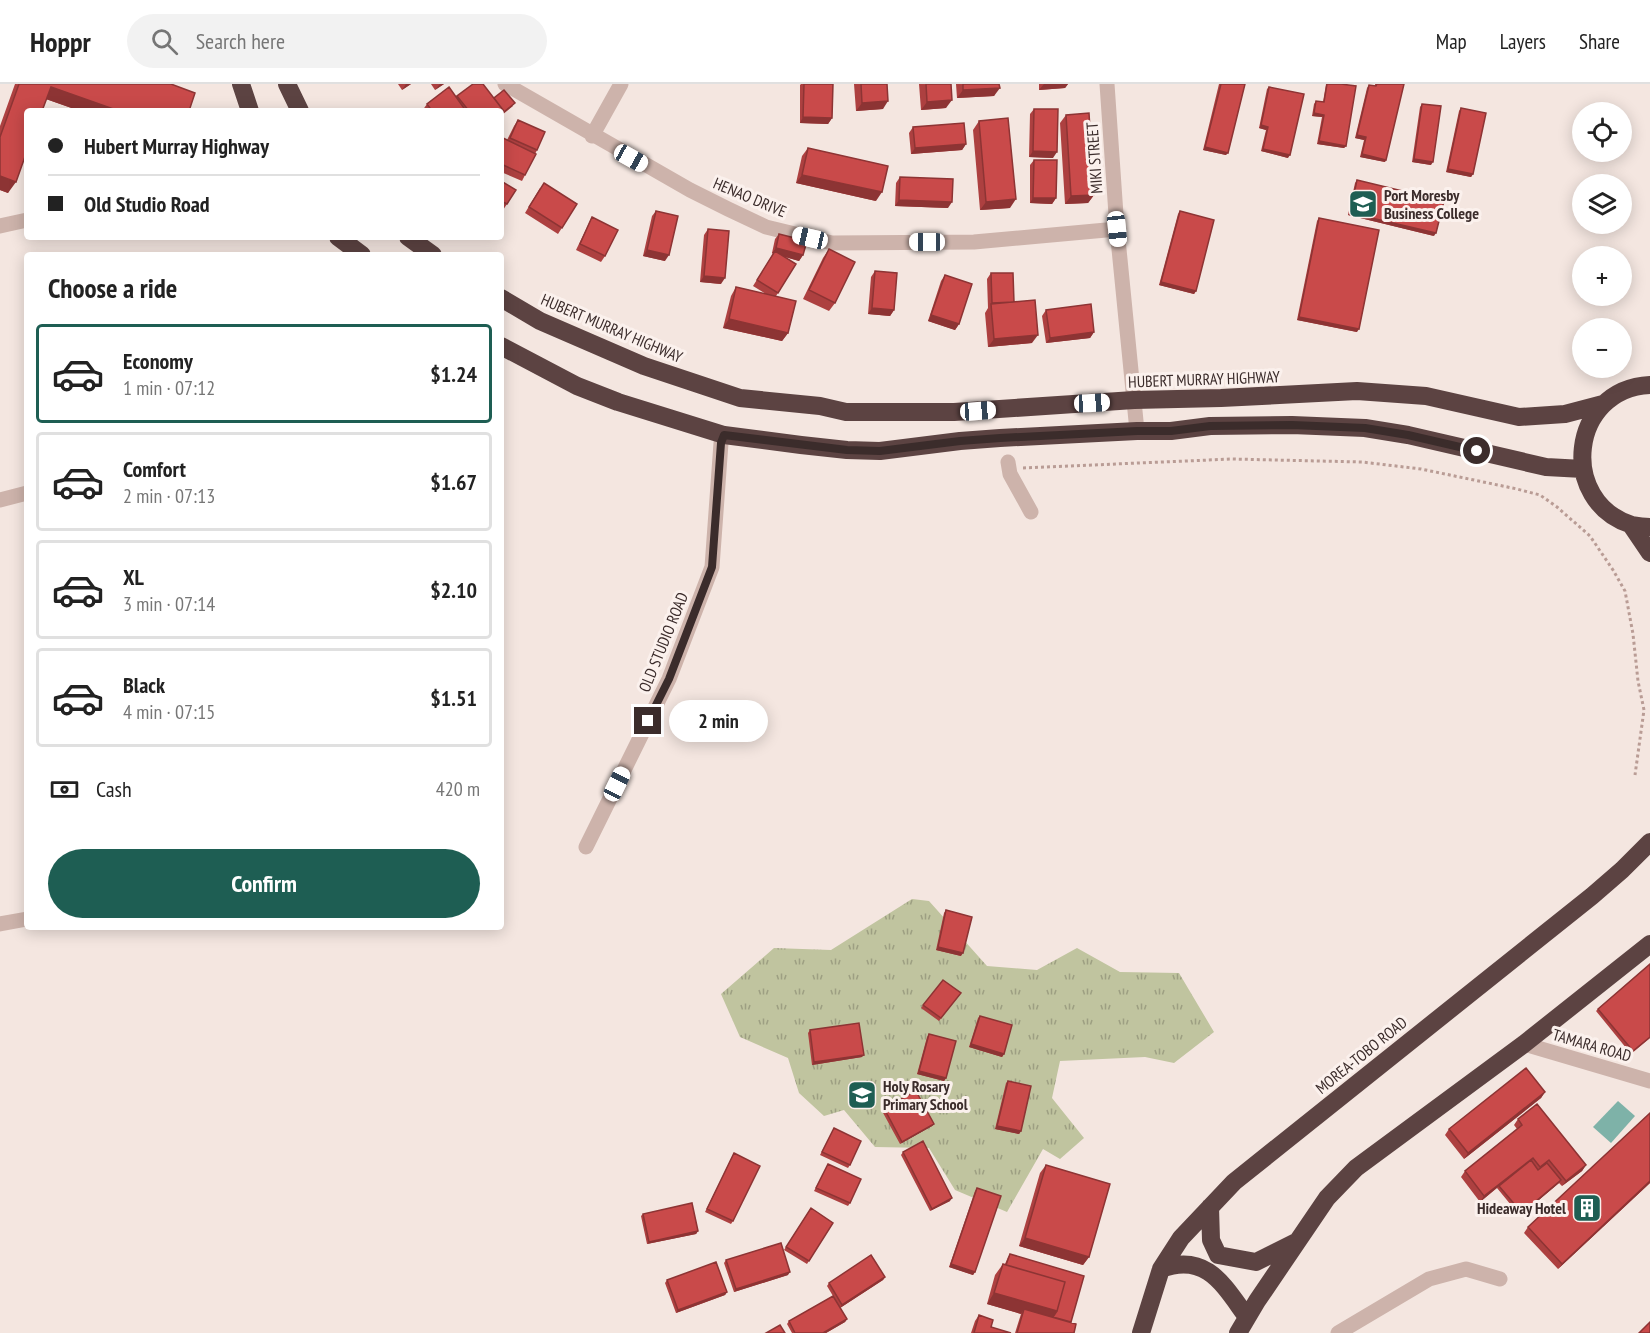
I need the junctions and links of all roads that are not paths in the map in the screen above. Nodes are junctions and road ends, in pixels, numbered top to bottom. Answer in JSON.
{"nodes":[{"id":1,"x":241,"y":84,"type":"edge"},
{"id":2,"x":276,"y":84,"type":"edge"},
{"id":3,"x":287,"y":84,"type":"edge"},
{"id":4,"x":505,"y":84,"type":"edge"},
{"id":5,"x":621,"y":84,"type":"edge"},
{"id":6,"x":1107,"y":84,"type":"edge"},
{"id":7,"x":249,"y":108,"type":"edge"},
{"id":8,"x":284,"y":108,"type":"edge"},
{"id":9,"x":299,"y":108,"type":"edge"},
{"id":10,"x":592,"y":136,"type":"junction"},
{"id":11,"x":24,"y":221,"type":"edge"},
{"id":12,"x":0,"y":226,"type":"edge"},
{"id":13,"x":1117,"y":229,"type":"junction"},
{"id":14,"x":342,"y":240,"type":"edge"},
{"id":15,"x":412,"y":240,"type":"edge"},
{"id":16,"x":358,"y":252,"type":"edge"},
{"id":17,"x":429,"y":252,"type":"edge"},
{"id":18,"x":504,"y":300,"type":"edge"},
{"id":19,"x":504,"y":348,"type":"edge"},
{"id":20,"x":1650,"y":385,"type":"edge"},
{"id":21,"x":1134,"y":400,"type":"junction"},
{"id":22,"x":1603,"y":404,"type":"junction"},
{"id":23,"x":1137,"y":431,"type":"junction"},
{"id":24,"x":724,"y":435,"type":"junction"},
{"id":25,"x":1015,"y":465,"type":"road end"},
{"id":26,"x":1583,"y":469,"type":"junction"},
{"id":27,"x":24,"y":494,"type":"edge"},
{"id":28,"x":0,"y":500,"type":"edge"},
{"id":29,"x":1031,"y":512,"type":"dead end"},
{"id":30,"x":1632,"y":525,"type":"junction"},
{"id":31,"x":1650,"y":528,"type":"edge"},
{"id":32,"x":1650,"y":553,"type":"edge"},
{"id":33,"x":1650,"y":842,"type":"edge"},
{"id":34,"x":586,"y":847,"type":"dead end"},
{"id":35,"x":24,"y":920,"type":"edge"},
{"id":36,"x":0,"y":924,"type":"edge"},
{"id":37,"x":1650,"y":944,"type":"edge"},
{"id":38,"x":1524,"y":1044,"type":"junction"},
{"id":39,"x":1650,"y":1081,"type":"edge"},
{"id":40,"x":1210,"y":1208,"type":"junction"},
{"id":41,"x":1298,"y":1241,"type":"junction"},
{"id":42,"x":1161,"y":1269,"type":"junction"},
{"id":43,"x":1500,"y":1279,"type":"dead end"},
{"id":44,"x":1242,"y":1325,"type":"edge"},
{"id":45,"x":1141,"y":1333,"type":"edge"},
{"id":46,"x":1338,"y":1333,"type":"edge"}],
"edges":[{"from":1,"to":7,"type":"highway"},
{"from":2,"to":8,"type":"highway"},
{"from":3,"to":9,"type":"highway"},
{"from":4,"to":10,"type":"street","name":"HENAO DRIVE"},
{"from":5,"to":10,"type":"street"},
{"from":6,"to":13,"type":"street","name":"MIKI STREET"},
{"from":10,"to":13,"type":"street","name":"HENAO DRIVE"},
{"from":11,"to":12,"type":"street"},
{"from":13,"to":21,"type":"street","name":"MIKI STREET"},
{"from":14,"to":16,"type":"highway"},
{"from":15,"to":17,"type":"highway"},
{"from":18,"to":21,"type":"highway","name":"HUBERT MURRAY HIGHWAY"},
{"from":19,"to":24,"type":"highway"},
{"from":20,"to":22,"type":"highway"},
{"from":21,"to":22,"type":"highway","name":"HUBERT MURRAY HIGHWAY"},
{"from":21,"to":23,"type":"street","name":"MIKI STREET"},
{"from":22,"to":26,"type":"highway"},
{"from":23,"to":24,"type":"highway"},
{"from":23,"to":26,"type":"highway"},
{"from":24,"to":34,"type":"street","name":"OLD STUDIO ROAD"},
{"from":25,"to":29,"type":"street"},
{"from":26,"to":30,"type":"highway"},
{"from":27,"to":28,"type":"street"},
{"from":30,"to":31,"type":"highway"},
{"from":30,"to":32,"type":"highway"},
{"from":33,"to":40,"type":"highway","name":"MOREA-TOBO ROAD"},
{"from":35,"to":36,"type":"street"},
{"from":37,"to":38,"type":"highway"},
{"from":38,"to":39,"type":"street","name":"TAMARA ROAD"},
{"from":38,"to":41,"type":"highway"},
{"from":40,"to":41,"type":"highway"},
{"from":40,"to":42,"type":"highway","name":"MOREA-TOBO ROAD"},
{"from":41,"to":44,"type":"highway"},
{"from":42,"to":44,"type":"highway"},
{"from":42,"to":45,"type":"highway","name":"MOREA-TOBO ROAD"},
{"from":43,"to":46,"type":"street"}]}
